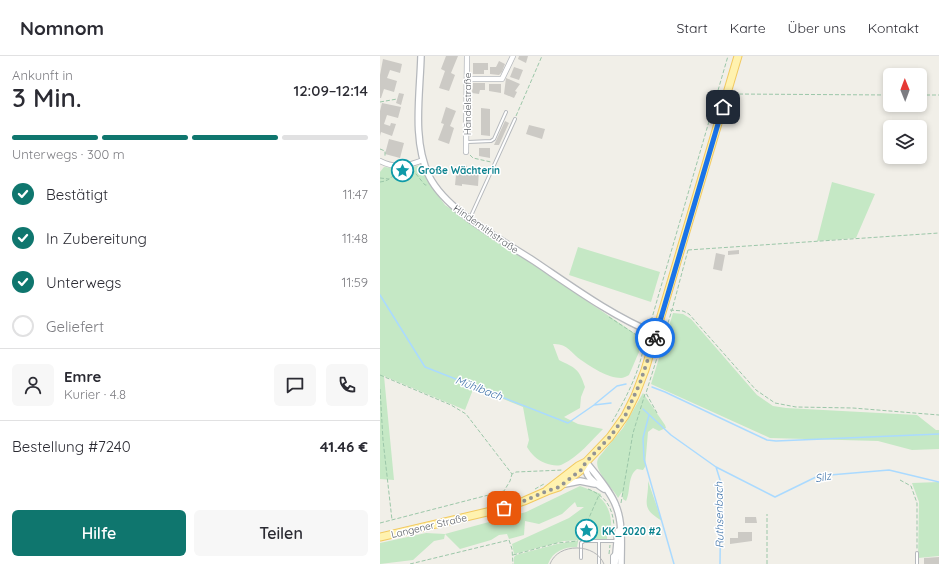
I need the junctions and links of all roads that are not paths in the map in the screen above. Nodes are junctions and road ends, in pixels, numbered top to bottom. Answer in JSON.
{"nodes":[{"id":1,"x":421,"y":56,"type":"edge"},
{"id":2,"x":467,"y":56,"type":"edge"},
{"id":3,"x":513,"y":56,"type":"edge"},
{"id":4,"x":738,"y":56,"type":"edge"},
{"id":5,"x":467,"y":79,"type":"junction"},
{"id":6,"x":506,"y":112,"type":"dead end"},
{"id":7,"x":515,"y":119,"type":"road end"},
{"id":8,"x":466,"y":142,"type":"junction"},
{"id":9,"x":466,"y":152,"type":"road end"},
{"id":10,"x":423,"y":160,"type":"junction"},
{"id":11,"x":382,"y":162,"type":"edge"},
{"id":12,"x":470,"y":219,"type":"junction"},
{"id":13,"x":656,"y":334,"type":"junction"},
{"id":14,"x":586,"y":462,"type":"junction"},
{"id":15,"x":564,"y":484,"type":"junction"},
{"id":16,"x":598,"y":485,"type":"junction"},
{"id":17,"x":546,"y":487,"type":"junction"},
{"id":18,"x":608,"y":492,"type":"junction"},
{"id":19,"x":380,"y":537,"type":"edge"},
{"id":20,"x":599,"y":541,"type":"junction"},
{"id":21,"x":616,"y":541,"type":"junction"},
{"id":22,"x":615,"y":552,"type":"junction"},
{"id":23,"x":918,"y":553,"type":"road end"},
{"id":24,"x":581,"y":558,"type":"dead end"},
{"id":25,"x":599,"y":564,"type":"edge"},
{"id":26,"x":612,"y":564,"type":"edge"},
{"id":27,"x":615,"y":564,"type":"edge"},
{"id":28,"x":621,"y":564,"type":"edge"},
{"id":29,"x":917,"y":564,"type":"edge"}],
"edges":[{"from":1,"to":10,"type":"street","name":"Hindemithstraße"},
{"from":2,"to":5,"type":"street","name":"Händelstraße"},
{"from":3,"to":5,"type":"street"},
{"from":4,"to":13,"type":"main road"},
{"from":5,"to":8,"type":"street","name":"Händelstraße"},
{"from":6,"to":8,"type":"lane"},
{"from":7,"to":12,"type":"lane"},
{"from":8,"to":9,"type":"street","name":"Händelstraße"},
{"from":10,"to":11,"type":"street"},
{"from":10,"to":12,"type":"street","name":"Hindemithstraße"},
{"from":12,"to":13,"type":"street","name":"Hindemithstraße"},
{"from":13,"to":14,"type":"main road"},
{"from":14,"to":15,"type":"main road","name":"Langener Straße"},
{"from":14,"to":16,"type":"street"},
{"from":14,"to":17,"type":"main road","name":"Langener Straße"},
{"from":14,"to":18,"type":"street"},
{"from":15,"to":16,"type":"street"},
{"from":15,"to":17,"type":"main road","name":"Langener Straße"},
{"from":16,"to":18,"type":"street"},
{"from":17,"to":19,"type":"main road","name":"Langener Straße"},
{"from":18,"to":21,"type":"street"},
{"from":20,"to":21,"type":"lane"},
{"from":20,"to":24,"type":"lane"},
{"from":20,"to":25,"type":"lane"},
{"from":21,"to":22,"type":"street"},
{"from":21,"to":28,"type":"street"},
{"from":22,"to":26,"type":"lane"},
{"from":22,"to":27,"type":"street"},
{"from":23,"to":29,"type":"lane"}]}
